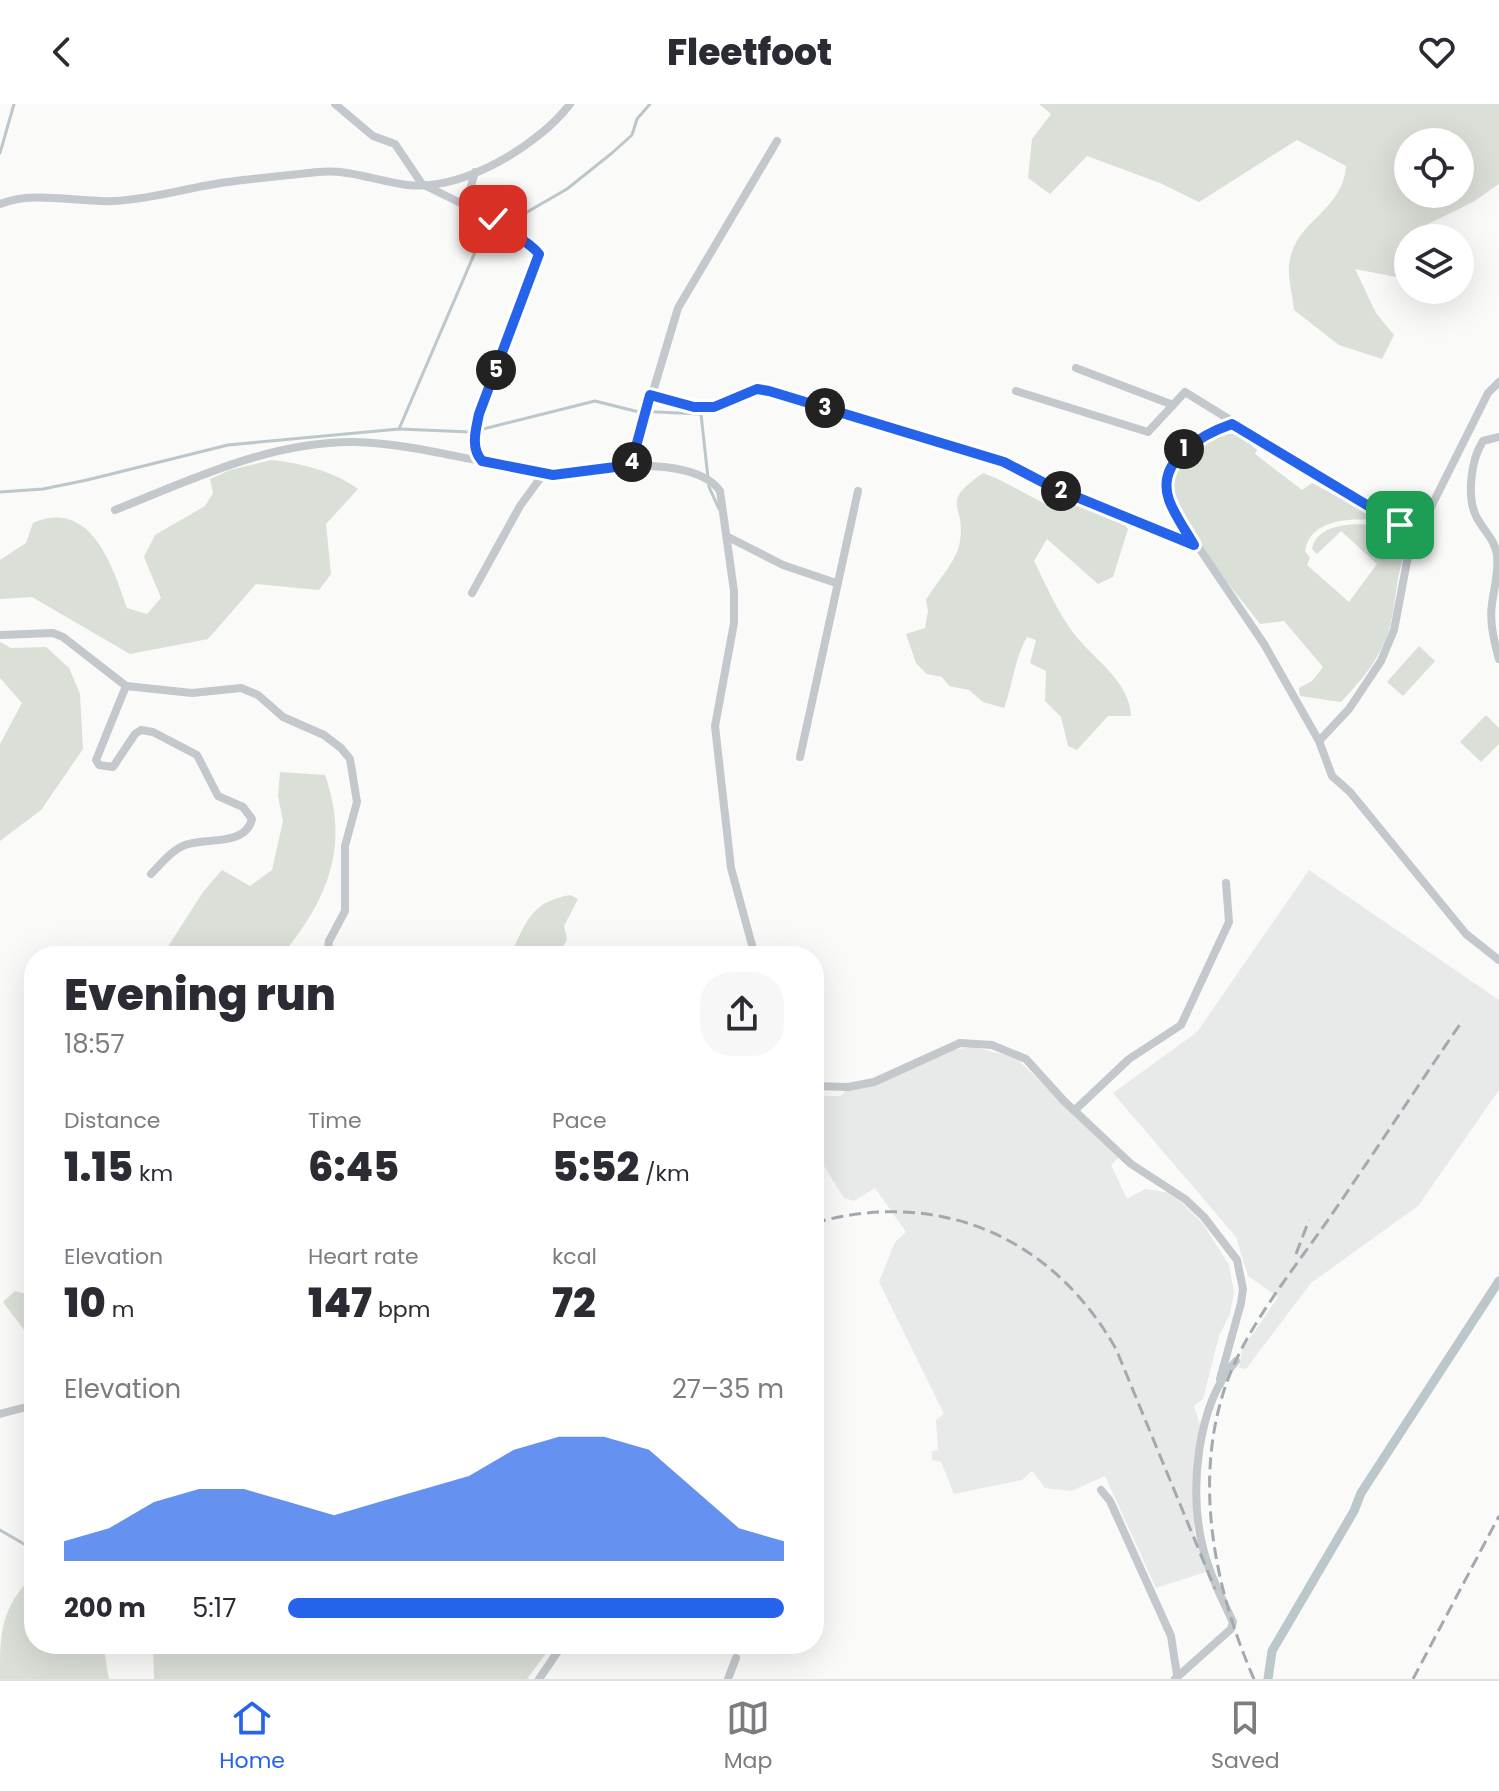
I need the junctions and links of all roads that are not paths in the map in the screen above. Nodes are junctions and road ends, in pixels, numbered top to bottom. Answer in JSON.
{"nodes":[{"id":1,"x":335,"y":104,"type":"edge"},
{"id":2,"x":570,"y":104,"type":"edge"},
{"id":3,"x":777,"y":141,"type":"dead end"},
{"id":4,"x":475,"y":172,"type":"junction"},
{"id":5,"x":422,"y":184,"type":"junction"},
{"id":6,"x":466,"y":203,"type":"junction"},
{"id":7,"x":0,"y":204,"type":"edge"},
{"id":8,"x":1076,"y":368,"type":"dead end"},
{"id":9,"x":1499,"y":382,"type":"edge"},
{"id":10,"x":1016,"y":391,"type":"dead end"},
{"id":11,"x":650,"y":395,"type":"junction"},
{"id":12,"x":1173,"y":405,"type":"junction"},
{"id":13,"x":1232,"y":424,"type":"junction"},
{"id":14,"x":1499,"y":437,"type":"edge"},
{"id":15,"x":482,"y":461,"type":"junction"},
{"id":16,"x":631,"y":465,"type":"junction"},
{"id":17,"x":544,"y":473,"type":"junction"},
{"id":18,"x":858,"y":491,"type":"dead end"},
{"id":19,"x":115,"y":510,"type":"dead end"},
{"id":20,"x":1424,"y":526,"type":"junction"},
{"id":21,"x":728,"y":537,"type":"junction"},
{"id":22,"x":1194,"y":545,"type":"junction"},
{"id":23,"x":836,"y":583,"type":"junction"},
{"id":24,"x":472,"y":593,"type":"dead end"},
{"id":25,"x":0,"y":635,"type":"edge"},
{"id":26,"x":1499,"y":659,"type":"edge"},
{"id":27,"x":126,"y":686,"type":"junction"},
{"id":28,"x":1319,"y":741,"type":"junction"},
{"id":29,"x":800,"y":757,"type":"dead end"},
{"id":30,"x":151,"y":874,"type":"dead end"},
{"id":31,"x":1226,"y":883,"type":"dead end"},
{"id":32,"x":328,"y":946,"type":"edge"},
{"id":33,"x":752,"y":946,"type":"edge"},
{"id":34,"x":1499,"y":960,"type":"edge"},
{"id":35,"x":824,"y":1086,"type":"edge"},
{"id":36,"x":1075,"y":1110,"type":"junction"},
{"id":37,"x":1236,"y":1361,"type":"dead end"},
{"id":38,"x":1220,"y":1379,"type":"junction"},
{"id":39,"x":24,"y":1408,"type":"edge"},
{"id":40,"x":0,"y":1414,"type":"edge"},
{"id":41,"x":1101,"y":1490,"type":"dead end"},
{"id":42,"x":556,"y":1654,"type":"edge"},
{"id":43,"x":736,"y":1658,"type":"dead end"},
{"id":44,"x":1176,"y":1677,"type":"edge"},
{"id":45,"x":539,"y":1679,"type":"edge"},
{"id":46,"x":728,"y":1679,"type":"edge"}],
"edges":[{"from":1,"to":5,"type":"street"},
{"from":2,"to":4,"type":"street"},
{"from":3,"to":11,"type":"street"},
{"from":4,"to":5,"type":"street"},
{"from":4,"to":6,"type":"street"},
{"from":5,"to":6,"type":"street"},
{"from":5,"to":7,"type":"street"},
{"from":6,"to":15,"type":"street"},
{"from":8,"to":12,"type":"street"},
{"from":9,"to":20,"type":"street"},
{"from":10,"to":12,"type":"street"},
{"from":11,"to":16,"type":"street"},
{"from":11,"to":22,"type":"street"},
{"from":12,"to":13,"type":"street"},
{"from":13,"to":20,"type":"street"},
{"from":13,"to":22,"type":"street"},
{"from":14,"to":26,"type":"street"},
{"from":15,"to":17,"type":"street"},
{"from":15,"to":19,"type":"street"},
{"from":16,"to":17,"type":"street"},
{"from":16,"to":21,"type":"street"},
{"from":17,"to":24,"type":"street"},
{"from":18,"to":23,"type":"street"},
{"from":20,"to":28,"type":"street"},
{"from":21,"to":23,"type":"street"},
{"from":21,"to":33,"type":"street"},
{"from":22,"to":28,"type":"street"},
{"from":23,"to":29,"type":"street"},
{"from":25,"to":27,"type":"street"},
{"from":27,"to":30,"type":"street"},
{"from":27,"to":32,"type":"street"},
{"from":28,"to":34,"type":"street"},
{"from":31,"to":36,"type":"street"},
{"from":35,"to":36,"type":"street"},
{"from":36,"to":38,"type":"street"},
{"from":37,"to":38,"type":"street"},
{"from":38,"to":44,"type":"street"},
{"from":39,"to":40,"type":"street"},
{"from":41,"to":44,"type":"street"},
{"from":42,"to":45,"type":"street"},
{"from":43,"to":46,"type":"street"}]}
